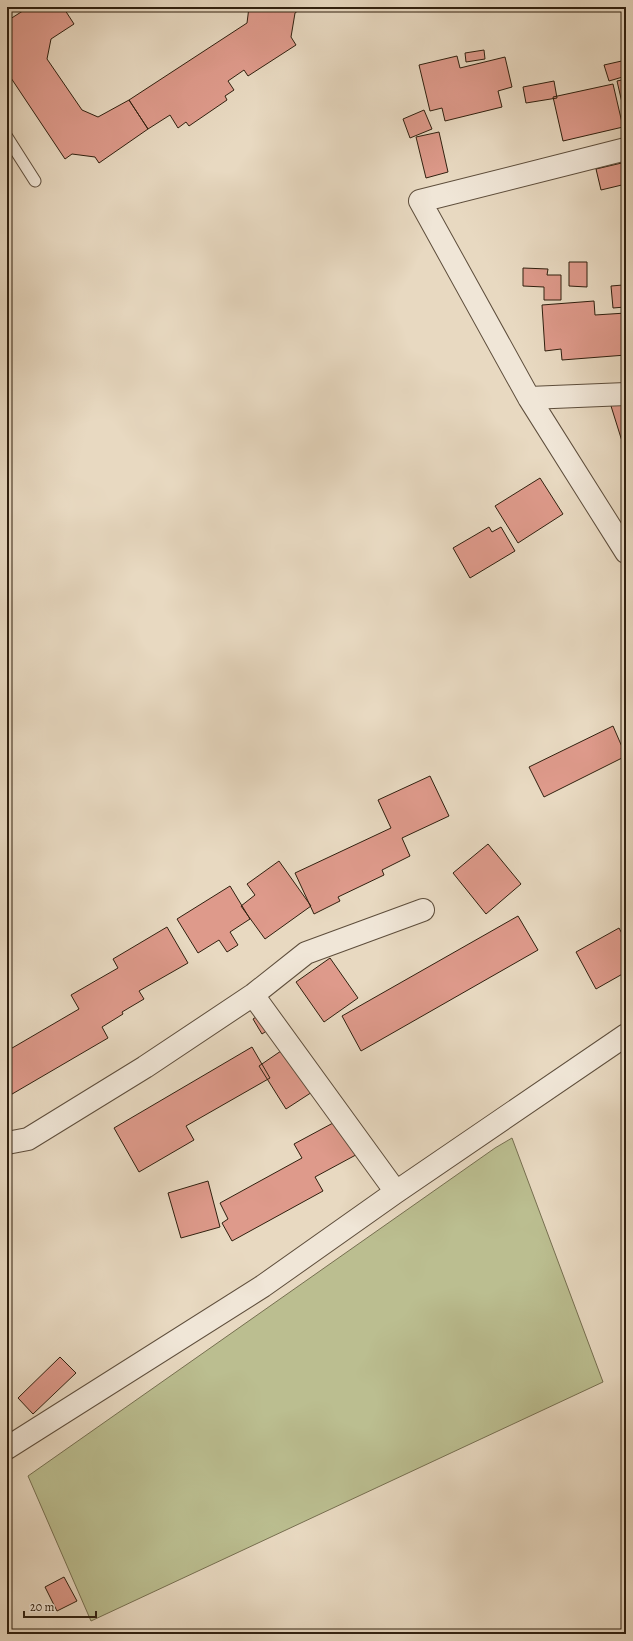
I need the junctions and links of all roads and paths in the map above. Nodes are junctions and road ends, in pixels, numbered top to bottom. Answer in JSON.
{"nodes":[{"id":1,"x":7,"y":137,"type":"edge"},
{"id":2,"x":626,"y":150,"type":"edge"},
{"id":3,"x":35,"y":181,"type":"dead end"},
{"id":4,"x":626,"y":394,"type":"edge"},
{"id":5,"x":529,"y":398,"type":"junction"},
{"id":6,"x":626,"y":552,"type":"edge"},
{"id":7,"x":423,"y":910,"type":"dead end"},
{"id":8,"x":253,"y":995,"type":"junction"},
{"id":9,"x":626,"y":1035,"type":"edge"},
{"id":10,"x":7,"y":1143,"type":"edge"},
{"id":11,"x":396,"y":1192,"type":"junction"},
{"id":12,"x":7,"y":1448,"type":"edge"}],
"edges":[{"from":1,"to":3,"type":"lane"},
{"from":2,"to":5,"type":"street"},
{"from":4,"to":5,"type":"street"},
{"from":5,"to":6,"type":"street"},
{"from":7,"to":8,"type":"street"},
{"from":8,"to":10,"type":"street"},
{"from":8,"to":11,"type":"street"},
{"from":9,"to":11,"type":"street"},
{"from":11,"to":12,"type":"street"}]}
